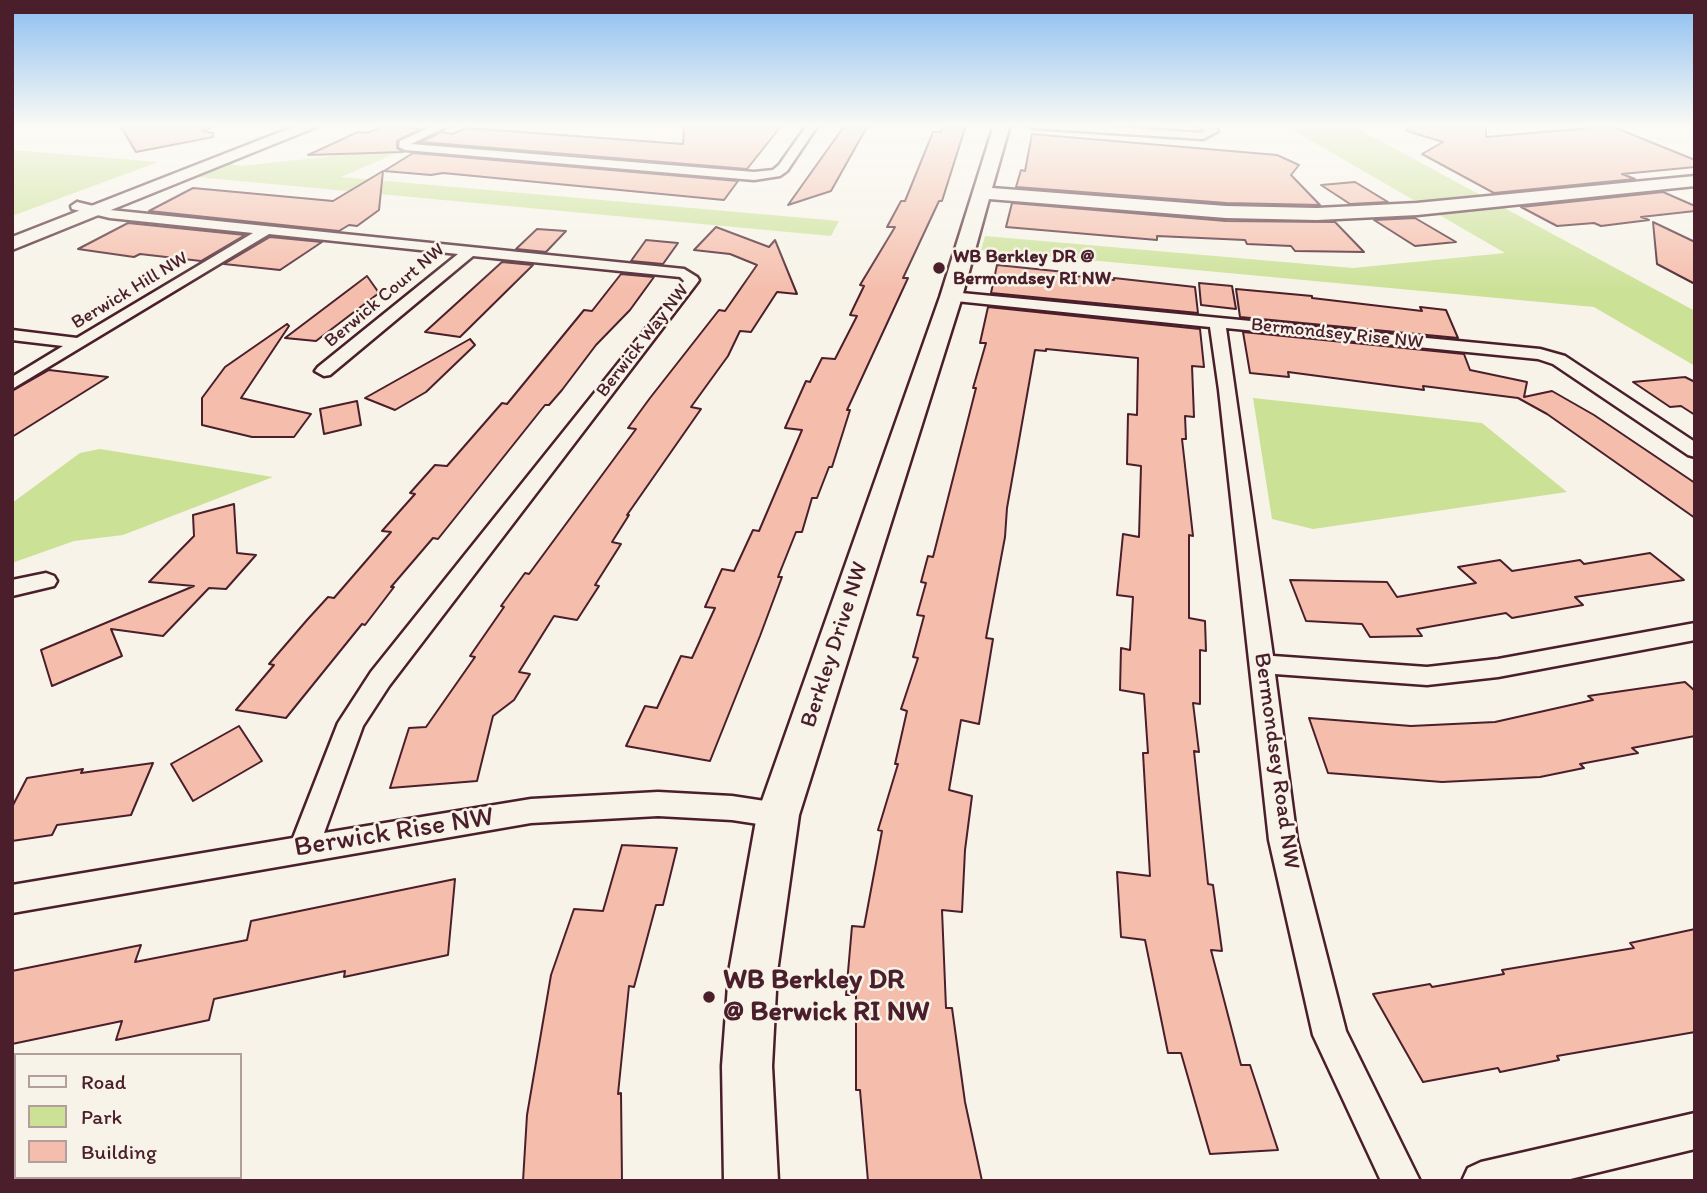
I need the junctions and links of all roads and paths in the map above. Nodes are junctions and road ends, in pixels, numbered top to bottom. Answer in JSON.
{"nodes":[{"id":1,"x":152,"y":181,"type":"edge"},
{"id":2,"x":161,"y":181,"type":"edge"},
{"id":3,"x":987,"y":181,"type":"edge"},
{"id":4,"x":1695,"y":181,"type":"edge"},
{"id":5,"x":984,"y":193,"type":"junction"},
{"id":6,"x":87,"y":208,"type":"junction"},
{"id":7,"x":129,"y":216,"type":"junction"},
{"id":8,"x":267,"y":230,"type":"junction"},
{"id":9,"x":16,"y":238,"type":"edge"},
{"id":10,"x":470,"y":251,"type":"junction"},
{"id":11,"x":951,"y":297,"type":"junction"},
{"id":12,"x":1217,"y":323,"type":"junction"},
{"id":13,"x":12,"y":335,"type":"edge"},
{"id":14,"x":80,"y":343,"type":"junction"},
{"id":15,"x":324,"y":371,"type":"dead end"},
{"id":16,"x":12,"y":384,"type":"edge"},
{"id":17,"x":1695,"y":451,"type":"edge"},
{"id":18,"x":46,"y":581,"type":"dead end"},
{"id":19,"x":12,"y":587,"type":"edge"},
{"id":20,"x":1695,"y":631,"type":"edge"},
{"id":21,"x":1262,"y":664,"type":"junction"},
{"id":22,"x":778,"y":815,"type":"junction"},
{"id":23,"x":304,"y":848,"type":"junction"},
{"id":24,"x":12,"y":899,"type":"edge"},
{"id":25,"x":1695,"y":1131,"type":"edge"},
{"id":26,"x":751,"y":1181,"type":"edge"},
{"id":27,"x":1401,"y":1181,"type":"edge"},
{"id":28,"x":1481,"y":1181,"type":"edge"}],
"edges":[{"from":1,"to":6,"type":"street"},
{"from":2,"to":6,"type":"street"},
{"from":3,"to":5,"type":"street","name":"Berkley Drive NW"},
{"from":4,"to":5,"type":"street"},
{"from":5,"to":11,"type":"street","name":"Berkley Drive NW"},
{"from":6,"to":7,"type":"street","name":"Berwick Way NW"},
{"from":6,"to":9,"type":"street"},
{"from":7,"to":8,"type":"street","name":"Berwick Way NW"},
{"from":7,"to":9,"type":"street"},
{"from":8,"to":10,"type":"street","name":"Berwick Way NW"},
{"from":8,"to":14,"type":"street","name":"Berwick Hill NW"},
{"from":10,"to":15,"type":"street","name":"Berwick Court NW"},
{"from":10,"to":23,"type":"street","name":"Berwick Way NW"},
{"from":11,"to":12,"type":"street","name":"Bermondsey Rise NW"},
{"from":11,"to":22,"type":"street","name":"Berkley Drive NW"},
{"from":12,"to":17,"type":"street","name":"Bermondsey Rise NW"},
{"from":12,"to":21,"type":"street","name":"Bermondsey Road NW"},
{"from":13,"to":14,"type":"street"},
{"from":14,"to":16,"type":"street","name":"Berwick Hill NW"},
{"from":18,"to":19,"type":"street"},
{"from":20,"to":21,"type":"street"},
{"from":21,"to":27,"type":"street","name":"Bermondsey Road NW"},
{"from":22,"to":23,"type":"street","name":"Berwick Rise NW"},
{"from":22,"to":26,"type":"street","name":"Berkley Drive NW"},
{"from":23,"to":24,"type":"street","name":"Berwick Rise NW"},
{"from":25,"to":28,"type":"street"}]}
